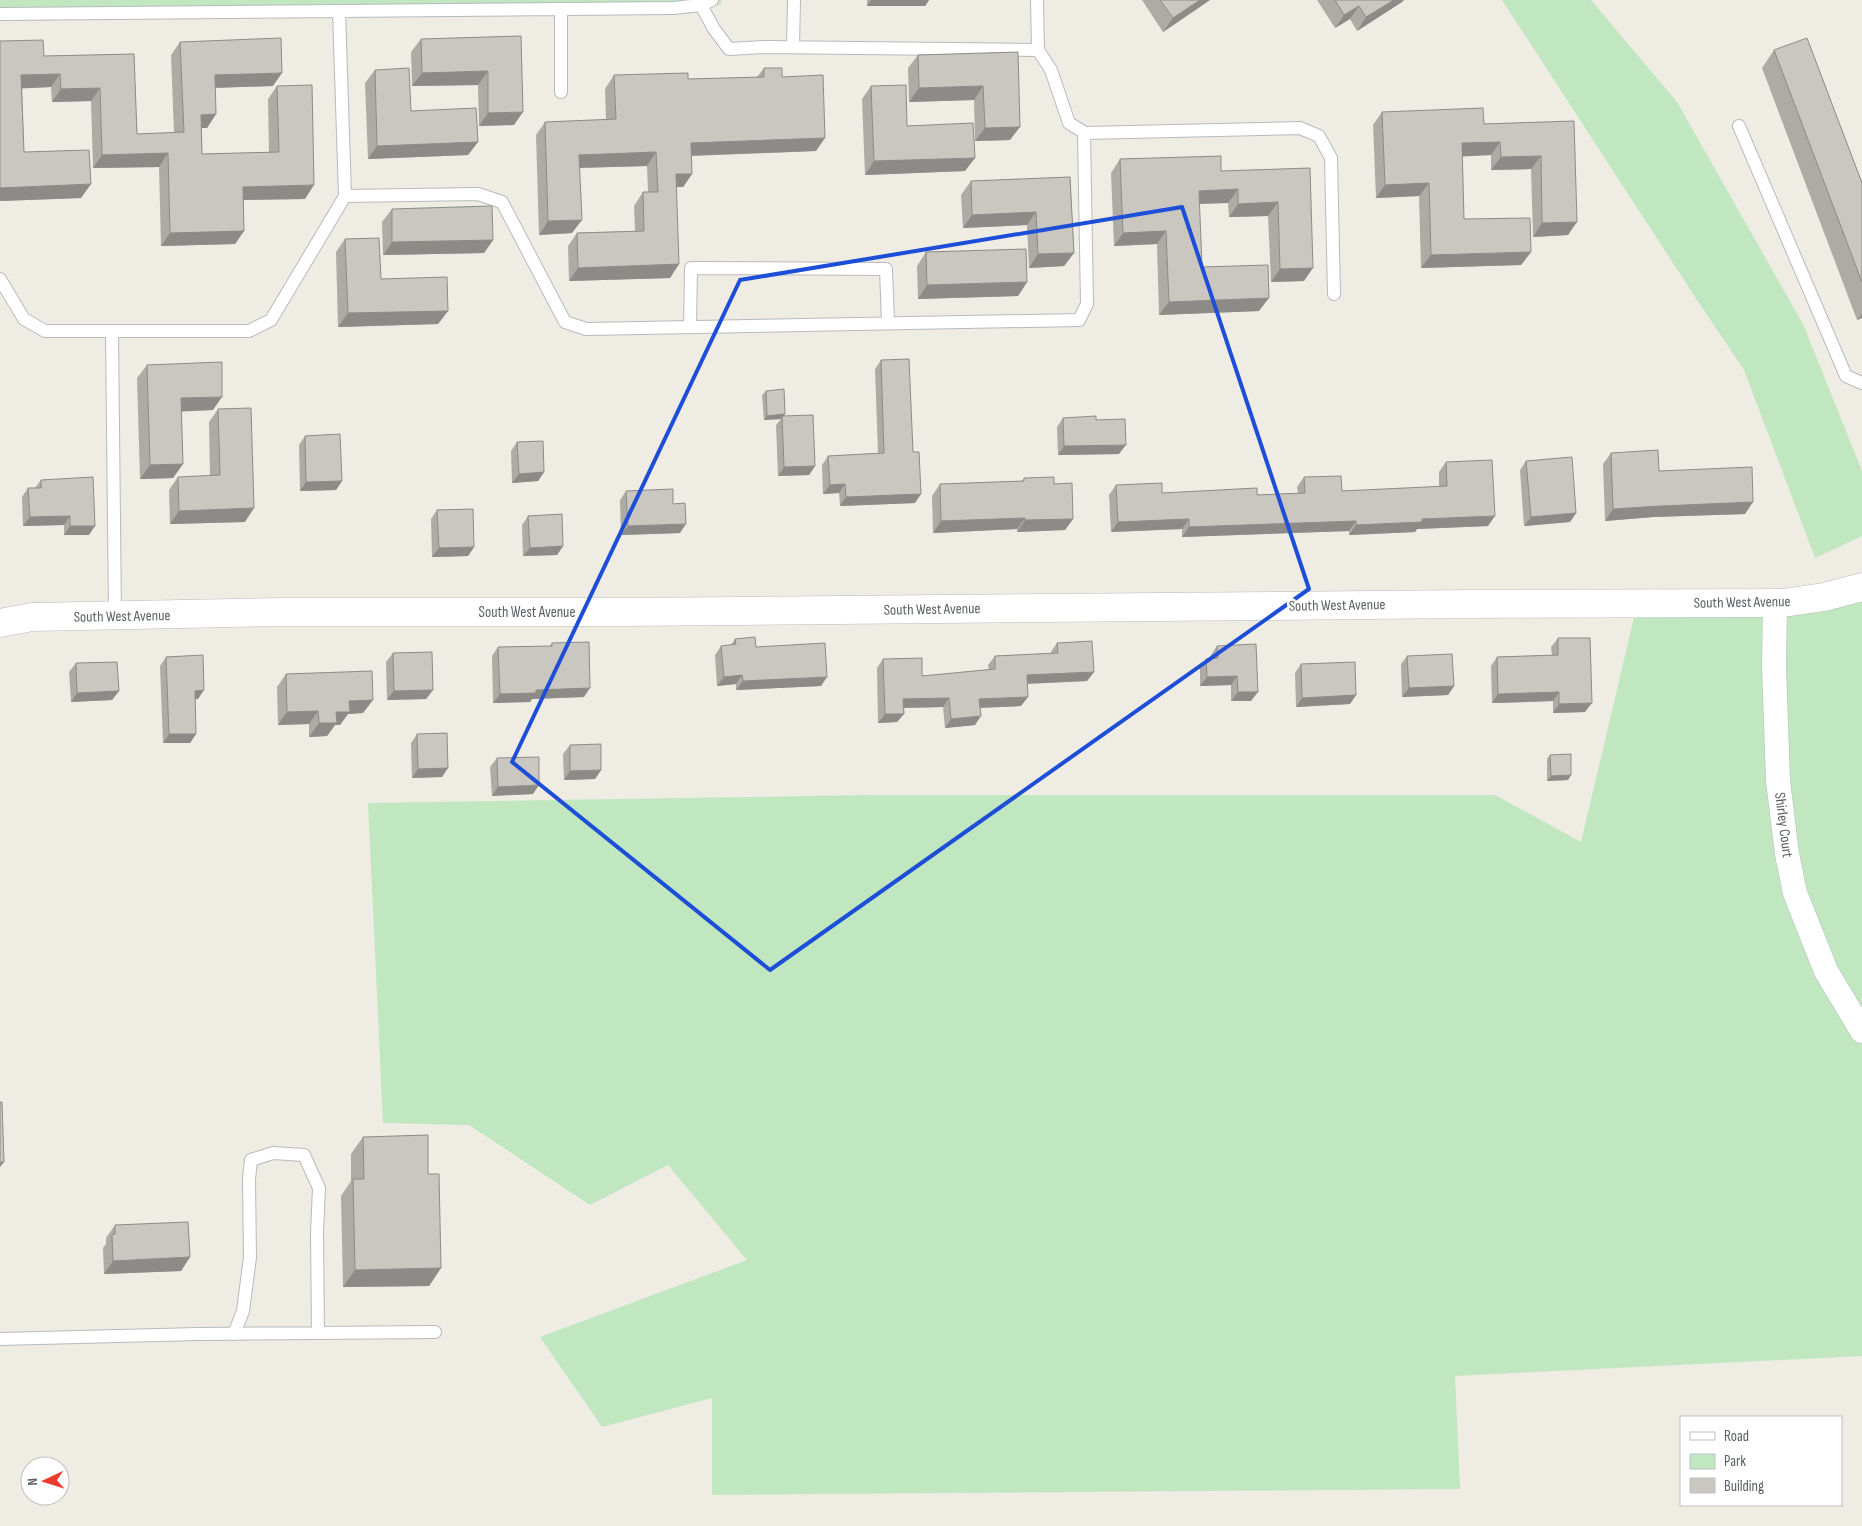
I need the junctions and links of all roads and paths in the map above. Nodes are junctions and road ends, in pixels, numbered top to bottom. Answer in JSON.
{"nodes":[{"id":1,"x":794,"y":0,"type":"edge"},
{"id":2,"x":1037,"y":0,"type":"edge"},
{"id":3,"x":706,"y":3,"type":"edge"},
{"id":4,"x":561,"y":9,"type":"junction"},
{"id":5,"x":339,"y":11,"type":"junction"},
{"id":6,"x":0,"y":14,"type":"edge"},
{"id":7,"x":793,"y":47,"type":"junction"},
{"id":8,"x":1038,"y":50,"type":"junction"},
{"id":9,"x":561,"y":92,"type":"dead end"},
{"id":10,"x":1739,"y":126,"type":"dead end"},
{"id":11,"x":1084,"y":132,"type":"junction"},
{"id":12,"x":345,"y":196,"type":"junction"},
{"id":13,"x":0,"y":279,"type":"edge"},
{"id":14,"x":1334,"y":294,"type":"dead end"},
{"id":15,"x":888,"y":323,"type":"junction"},
{"id":16,"x":690,"y":327,"type":"junction"},
{"id":17,"x":112,"y":331,"type":"junction"},
{"id":18,"x":1862,"y":383,"type":"edge"},
{"id":19,"x":1862,"y":587,"type":"edge"},
{"id":20,"x":1775,"y":603,"type":"junction"},
{"id":21,"x":115,"y":616,"type":"junction"},
{"id":22,"x":0,"y":623,"type":"edge"},
{"id":23,"x":1862,"y":1031,"type":"edge"},
{"id":24,"x":435,"y":1332,"type":"dead end"},
{"id":25,"x":318,"y":1333,"type":"junction"},
{"id":26,"x":234,"y":1334,"type":"junction"},
{"id":27,"x":0,"y":1339,"type":"edge"}],
"edges":[{"from":1,"to":7,"type":"lane"},
{"from":2,"to":8,"type":"lane"},
{"from":3,"to":4,"type":"lane"},
{"from":3,"to":7,"type":"lane"},
{"from":4,"to":5,"type":"lane"},
{"from":4,"to":9,"type":"lane"},
{"from":5,"to":6,"type":"lane"},
{"from":5,"to":12,"type":"lane"},
{"from":7,"to":8,"type":"lane"},
{"from":8,"to":11,"type":"lane"},
{"from":10,"to":18,"type":"lane"},
{"from":11,"to":14,"type":"lane"},
{"from":11,"to":15,"type":"lane"},
{"from":12,"to":16,"type":"lane"},
{"from":12,"to":17,"type":"lane"},
{"from":13,"to":17,"type":"lane"},
{"from":15,"to":16,"type":"lane"},
{"from":15,"to":16,"type":"lane"},
{"from":17,"to":21,"type":"lane"},
{"from":19,"to":20,"type":"street","name":"South West Avenue"},
{"from":20,"to":21,"type":"street","name":"South West Avenue"},
{"from":20,"to":23,"type":"street","name":"Shirley Court"},
{"from":21,"to":22,"type":"street","name":"South West Avenue"},
{"from":24,"to":25,"type":"lane"},
{"from":25,"to":26,"type":"lane"},
{"from":25,"to":26,"type":"lane"},
{"from":26,"to":27,"type":"lane"}]}
